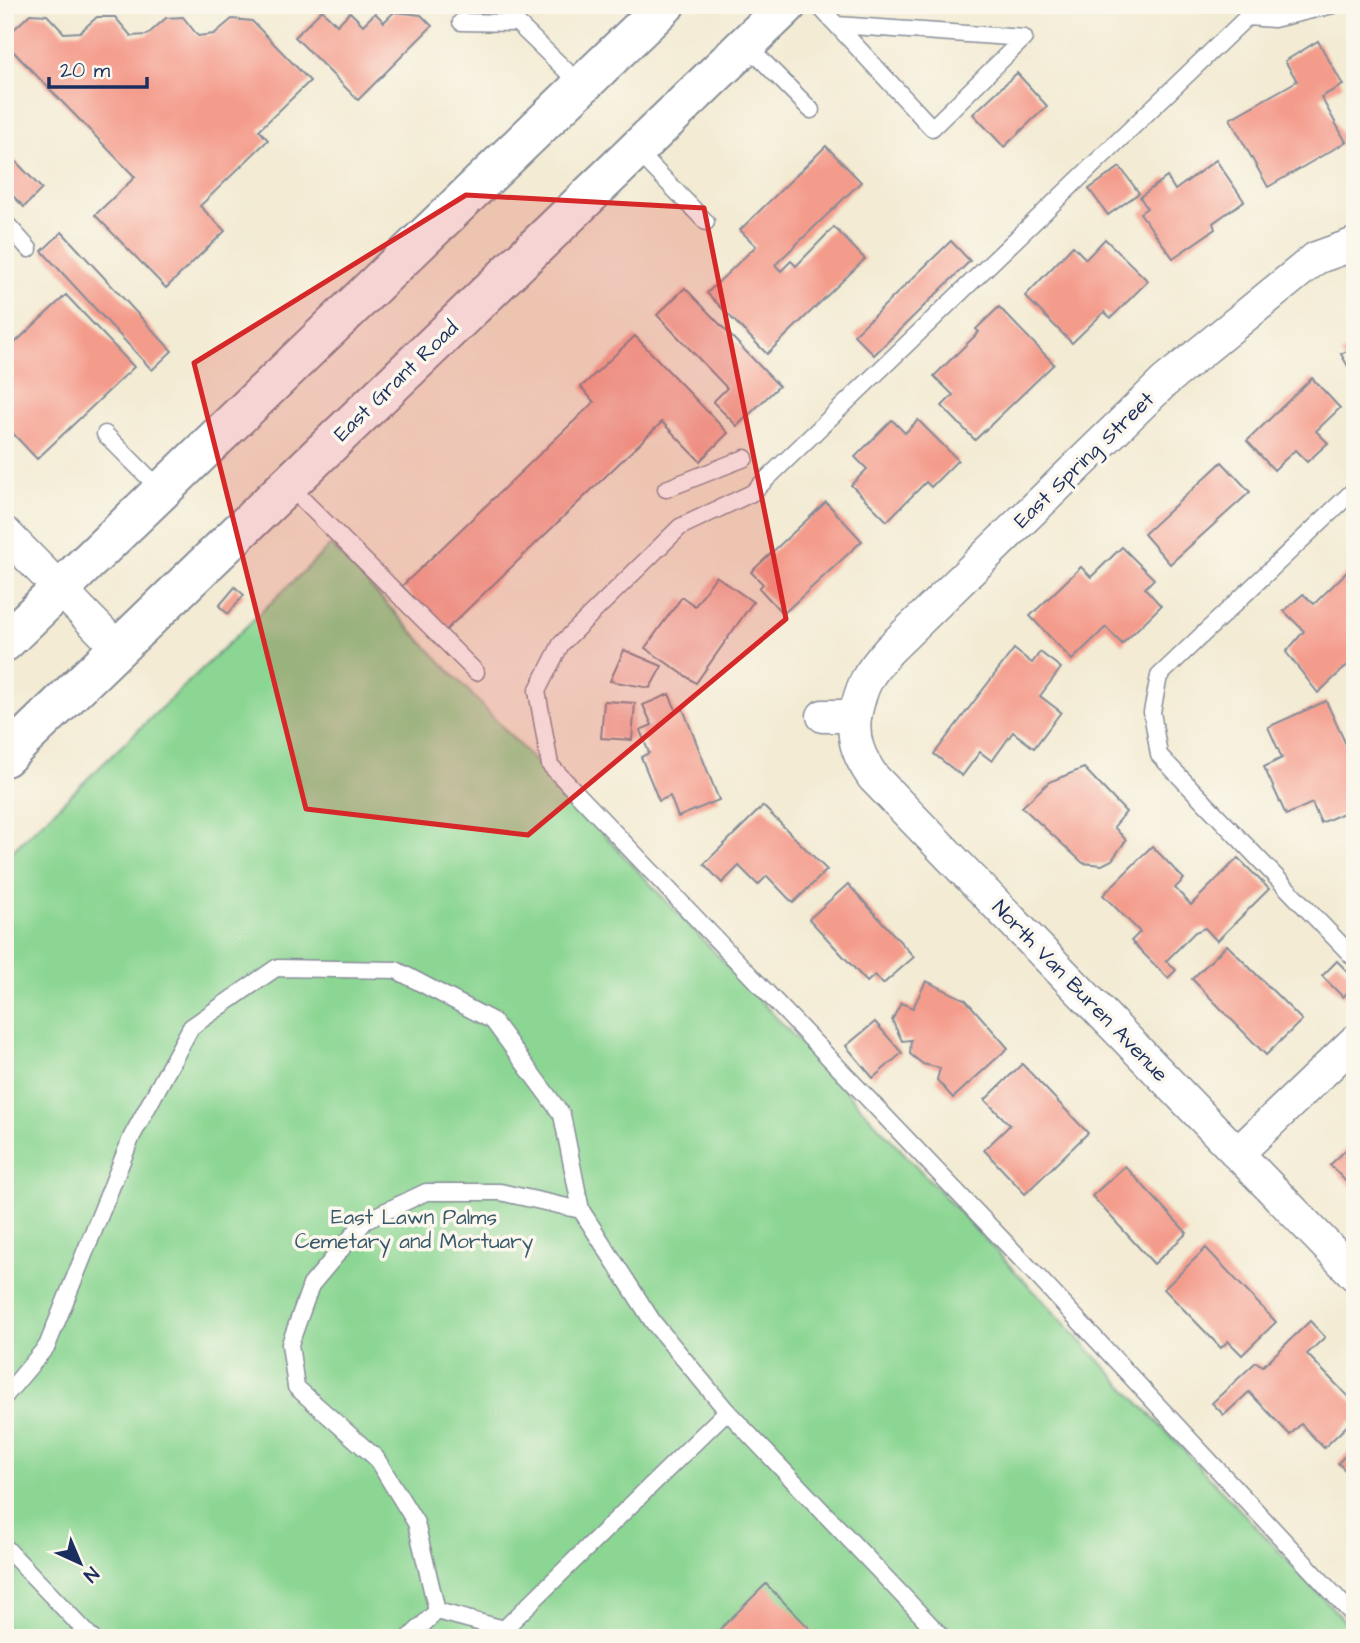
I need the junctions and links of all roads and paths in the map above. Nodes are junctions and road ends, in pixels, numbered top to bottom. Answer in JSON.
{"nodes":[{"id":1,"x":665,"y":5,"type":"edge"},
{"id":2,"x":787,"y":5,"type":"edge"},
{"id":3,"x":818,"y":5,"type":"edge"},
{"id":4,"x":1333,"y":5,"type":"edge"},
{"id":5,"x":461,"y":22,"type":"dead end"},
{"id":6,"x":837,"y":25,"type":"junction"},
{"id":7,"x":746,"y":44,"type":"junction"},
{"id":8,"x":581,"y":85,"type":"junction"},
{"id":9,"x":811,"y":110,"type":"dead end"},
{"id":10,"x":636,"y":150,"type":"junction"},
{"id":11,"x":5,"y":222,"type":"edge"},
{"id":12,"x":706,"y":222,"type":"dead end"},
{"id":13,"x":1355,"y":244,"type":"edge"},
{"id":14,"x":29,"y":249,"type":"dead end"},
{"id":15,"x":105,"y":434,"type":"dead end"},
{"id":16,"x":745,"y":458,"type":"dead end"},
{"id":17,"x":288,"y":485,"type":"junction"},
{"id":18,"x":666,"y":489,"type":"dead end"},
{"id":19,"x":1355,"y":489,"type":"edge"},
{"id":20,"x":163,"y":492,"type":"junction"},
{"id":21,"x":5,"y":533,"type":"edge"},
{"id":22,"x":60,"y":590,"type":"junction"},
{"id":23,"x":5,"y":642,"type":"edge"},
{"id":24,"x":118,"y":648,"type":"junction"},
{"id":25,"x":476,"y":672,"type":"dead end"},
{"id":26,"x":823,"y":716,"type":"dead end"},
{"id":27,"x":855,"y":716,"type":"junction"},
{"id":28,"x":5,"y":757,"type":"edge"},
{"id":29,"x":1355,"y":959,"type":"edge"},
{"id":30,"x":1355,"y":1041,"type":"edge"},
{"id":31,"x":1237,"y":1154,"type":"junction"},
{"id":32,"x":581,"y":1210,"type":"junction"},
{"id":33,"x":1355,"y":1275,"type":"edge"},
{"id":34,"x":5,"y":1396,"type":"edge"},
{"id":35,"x":727,"y":1411,"type":"junction"},
{"id":36,"x":5,"y":1547,"type":"edge"},
{"id":37,"x":437,"y":1611,"type":"junction"},
{"id":38,"x":1355,"y":1617,"type":"edge"},
{"id":39,"x":5,"y":1633,"type":"edge"},
{"id":40,"x":507,"y":1633,"type":"edge"},
{"id":41,"x":10,"y":1638,"type":"edge"},
{"id":42,"x":92,"y":1638,"type":"edge"},
{"id":43,"x":409,"y":1638,"type":"edge"},
{"id":44,"x":943,"y":1638,"type":"edge"}],
"edges":[{"from":1,"to":8,"type":"main road"},
{"from":2,"to":7,"type":"main road","name":"East Grant Road"},
{"from":3,"to":6,"type":"lane"},
{"from":4,"to":38,"type":"lane"},
{"from":5,"to":8,"type":"lane"},
{"from":6,"to":6,"type":"lane"},
{"from":7,"to":9,"type":"lane"},
{"from":7,"to":10,"type":"main road","name":"East Grant Road"},
{"from":8,"to":20,"type":"main road"},
{"from":10,"to":12,"type":"lane"},
{"from":10,"to":17,"type":"main road","name":"East Grant Road"},
{"from":11,"to":14,"type":"lane"},
{"from":13,"to":27,"type":"street","name":"East Spring Street"},
{"from":15,"to":20,"type":"lane"},
{"from":16,"to":18,"type":"lane"},
{"from":17,"to":24,"type":"main road","name":"East Grant Road"},
{"from":17,"to":25,"type":"lane"},
{"from":19,"to":29,"type":"lane"},
{"from":20,"to":22,"type":"main road"},
{"from":21,"to":22,"type":"street"},
{"from":22,"to":23,"type":"main road"},
{"from":22,"to":24,"type":"street"},
{"from":24,"to":28,"type":"main road","name":"East Grant Road"},
{"from":26,"to":27,"type":"street"},
{"from":27,"to":31,"type":"street","name":"North Van Buren Avenue"},
{"from":30,"to":31,"type":"street"},
{"from":31,"to":33,"type":"street","name":"North Van Buren Avenue"},
{"from":32,"to":34,"type":"lane"},
{"from":32,"to":35,"type":"lane"},
{"from":32,"to":37,"type":"lane"},
{"from":35,"to":40,"type":"lane"},
{"from":35,"to":44,"type":"lane"},
{"from":36,"to":42,"type":"lane"},
{"from":37,"to":40,"type":"lane"},
{"from":37,"to":43,"type":"lane"},
{"from":39,"to":41,"type":"lane"}]}
